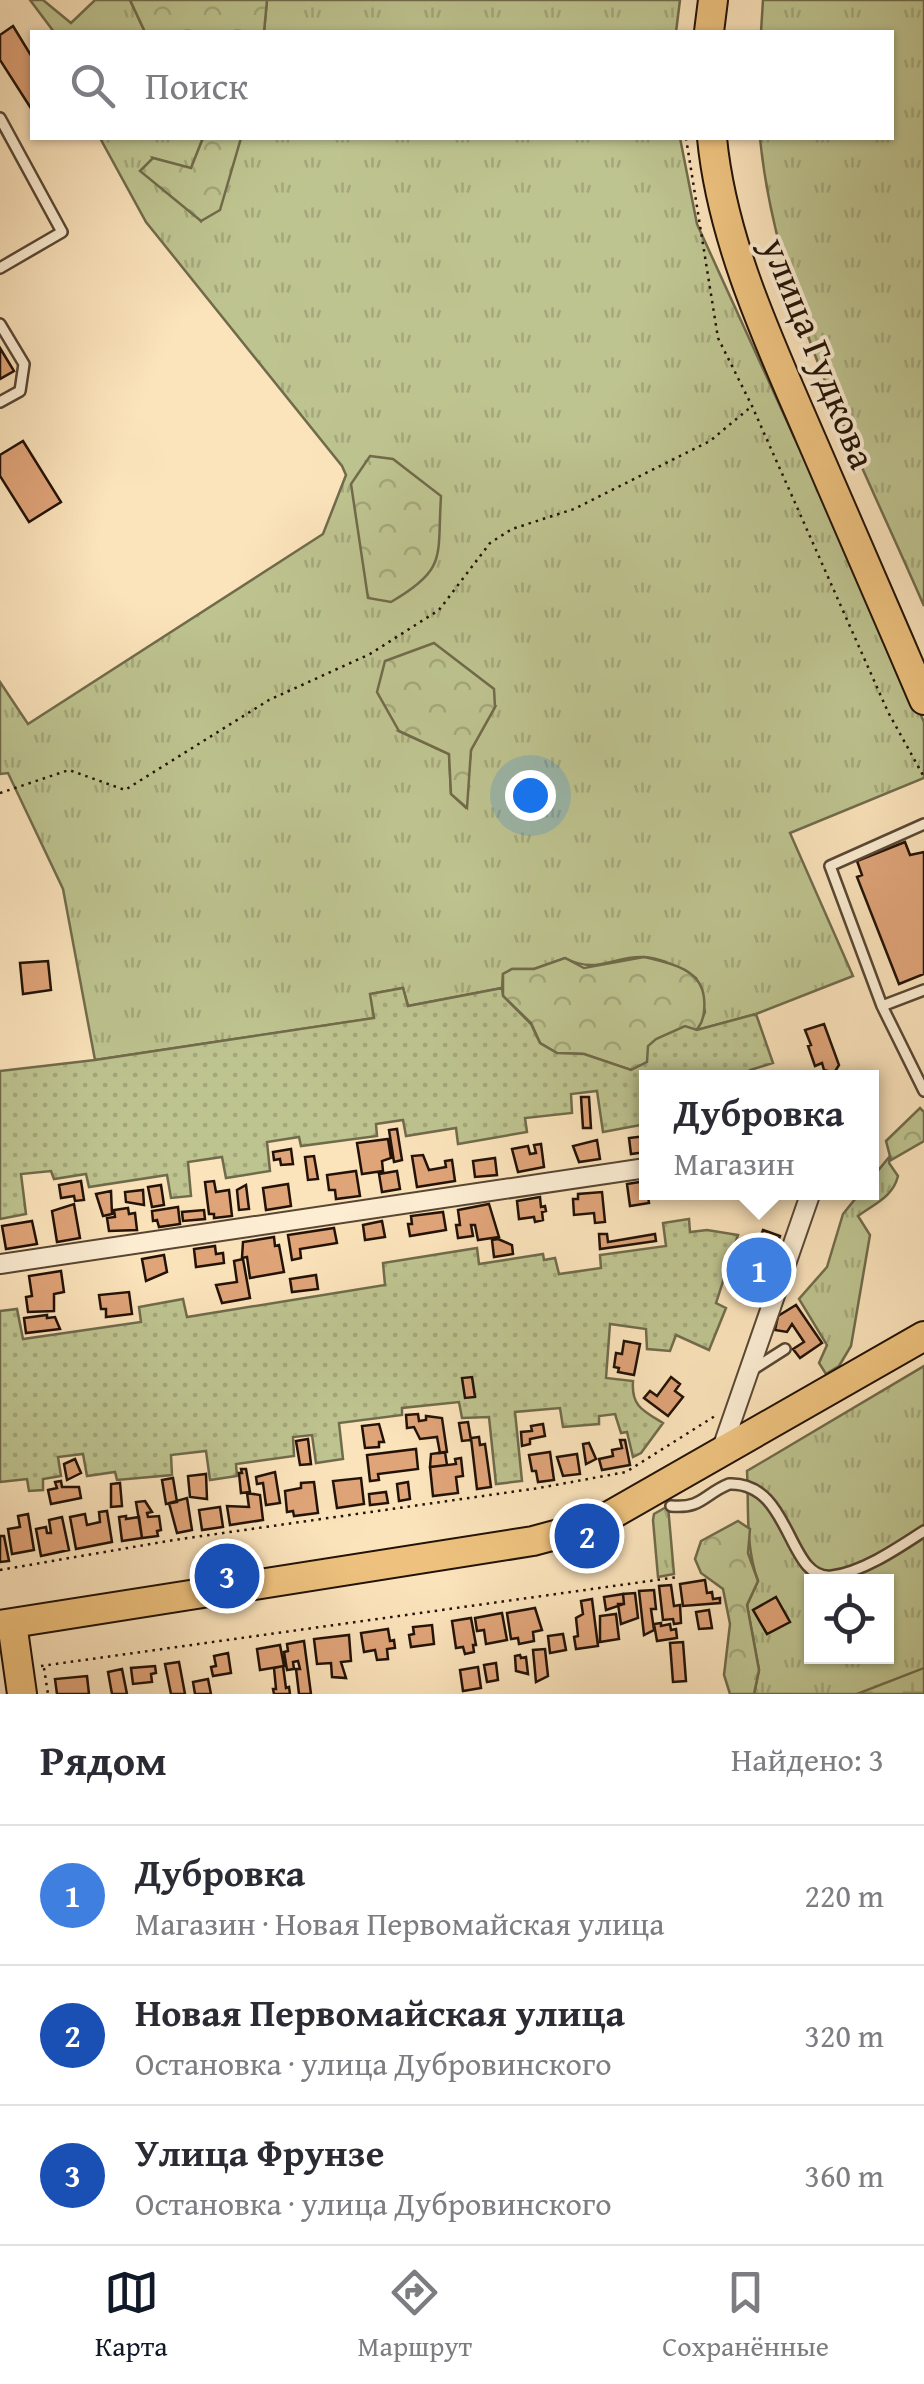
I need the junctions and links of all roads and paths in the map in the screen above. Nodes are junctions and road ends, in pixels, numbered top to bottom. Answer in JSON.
{"nodes":[{"id":1,"x":714,"y":0,"type":"edge"},
{"id":2,"x":710,"y":30,"type":"edge"},
{"id":3,"x":0,"y":118,"type":"edge"},
{"id":4,"x":686,"y":140,"type":"edge"},
{"id":5,"x":712,"y":140,"type":"edge"},
{"id":6,"x":0,"y":268,"type":"edge"},
{"id":7,"x":0,"y":324,"type":"edge"},
{"id":8,"x":0,"y":402,"type":"edge"},
{"id":9,"x":752,"y":406,"type":"junction"},
{"id":10,"x":924,"y":700,"type":"edge"},
{"id":11,"x":924,"y":776,"type":"edge"},
{"id":12,"x":0,"y":792,"type":"edge"},
{"id":13,"x":924,"y":824,"type":"edge"},
{"id":14,"x":924,"y":990,"type":"edge"},
{"id":15,"x":882,"y":1006,"type":"junction"},
{"id":16,"x":922,"y":1093,"type":"edge"},
{"id":17,"x":639,"y":1169,"type":"edge"},
{"id":18,"x":808,"y":1200,"type":"edge"},
{"id":19,"x":0,"y":1264,"type":"edge"},
{"id":20,"x":924,"y":1336,"type":"edge"},
{"id":21,"x":785,"y":1349,"type":"dead end"},
{"id":22,"x":745,"y":1374,"type":"junction"},
{"id":23,"x":736,"y":1404,"type":"junction"},
{"id":24,"x":720,"y":1454,"type":"junction"},
{"id":25,"x":671,"y":1506,"type":"dead end"},
{"id":26,"x":924,"y":1532,"type":"edge"},
{"id":27,"x":0,"y":1570,"type":"edge"},
{"id":28,"x":678,"y":1576,"type":"dead end"},
{"id":29,"x":6,"y":1624,"type":"edge"},
{"id":30,"x":28,"y":1677,"type":"edge"},
{"id":31,"x":48,"y":1694,"type":"edge"}],
"edges":[{"from":1,"to":2,"type":"main road"},
{"from":3,"to":6,"type":"lane"},
{"from":4,"to":9,"type":"path"},
{"from":5,"to":10,"type":"main road","name":"улица Гудкова"},
{"from":7,"to":8,"type":"lane"},
{"from":9,"to":11,"type":"path"},
{"from":9,"to":12,"type":"path"},
{"from":13,"to":15,"type":"lane"},
{"from":14,"to":15,"type":"lane"},
{"from":15,"to":16,"type":"lane"},
{"from":17,"to":19,"type":"street"},
{"from":18,"to":22,"type":"street"},
{"from":20,"to":24,"type":"main road"},
{"from":21,"to":22,"type":"lane"},
{"from":22,"to":23,"type":"street"},
{"from":23,"to":24,"type":"street"},
{"from":23,"to":27,"type":"path"},
{"from":24,"to":29,"type":"main road"},
{"from":25,"to":26,"type":"lane"},
{"from":28,"to":30,"type":"path"},
{"from":29,"to":30,"type":"main road"},
{"from":30,"to":31,"type":"path"}]}
